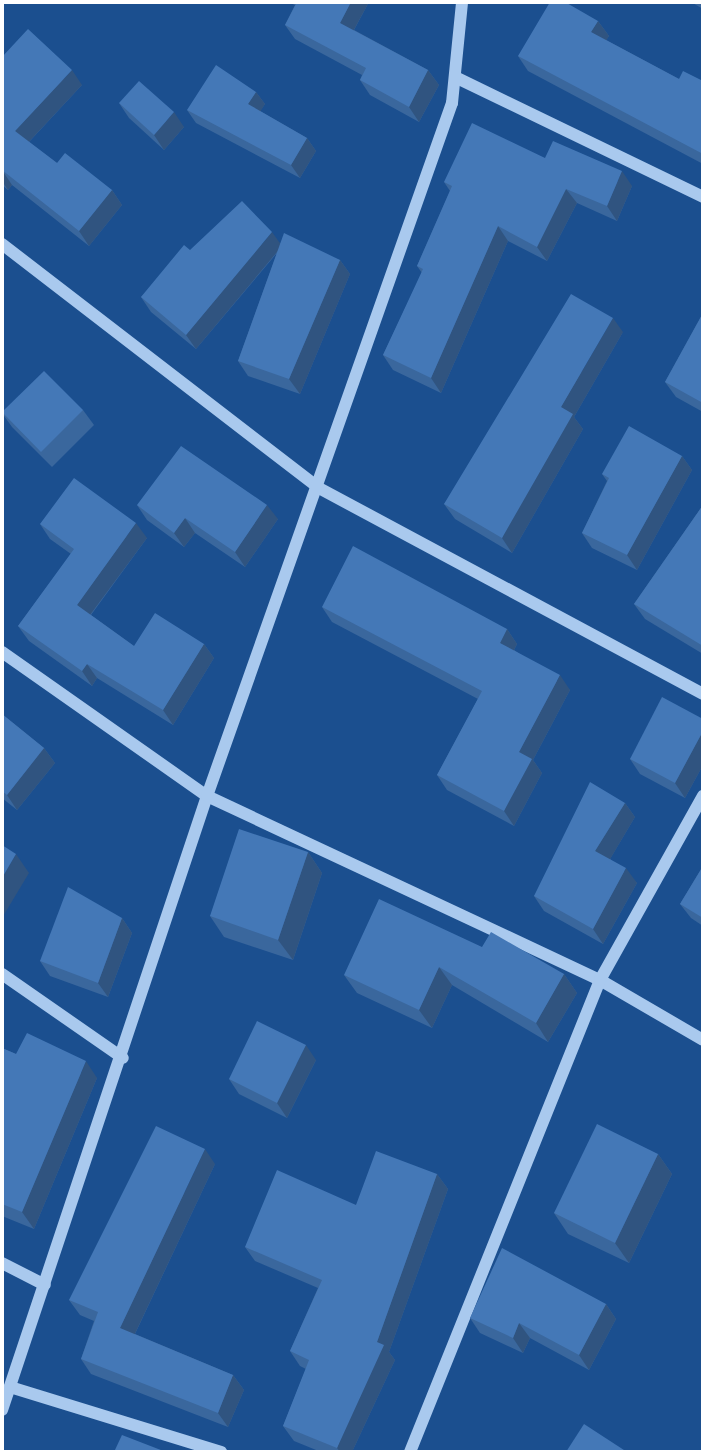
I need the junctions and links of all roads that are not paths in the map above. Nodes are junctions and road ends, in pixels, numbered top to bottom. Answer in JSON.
{"nodes":[{"id":1,"x":462,"y":2,"type":"edge"},
{"id":2,"x":454,"y":77,"type":"junction"},
{"id":3,"x":703,"y":197,"type":"edge"},
{"id":4,"x":2,"y":244,"type":"edge"},
{"id":5,"x":317,"y":487,"type":"junction"},
{"id":6,"x":2,"y":652,"type":"edge"},
{"id":7,"x":703,"y":694,"type":"edge"},
{"id":8,"x":207,"y":796,"type":"junction"},
{"id":9,"x":703,"y":796,"type":"edge"},
{"id":10,"x":2,"y":974,"type":"edge"},
{"id":11,"x":600,"y":980,"type":"junction"},
{"id":12,"x":703,"y":1040,"type":"edge"},
{"id":13,"x":123,"y":1058,"type":"junction"},
{"id":14,"x":2,"y":1264,"type":"edge"},
{"id":15,"x":45,"y":1285,"type":"junction"},
{"id":16,"x":10,"y":1387,"type":"junction"},
{"id":17,"x":2,"y":1409,"type":"edge"},
{"id":18,"x":221,"y":1452,"type":"edge"},
{"id":19,"x":410,"y":1452,"type":"edge"}],
"edges":[{"from":1,"to":2,"type":"street"},
{"from":2,"to":3,"type":"street"},
{"from":2,"to":5,"type":"street"},
{"from":4,"to":5,"type":"street"},
{"from":5,"to":7,"type":"street"},
{"from":5,"to":8,"type":"street"},
{"from":6,"to":8,"type":"street"},
{"from":8,"to":11,"type":"street"},
{"from":8,"to":13,"type":"street"},
{"from":9,"to":11,"type":"street"},
{"from":10,"to":13,"type":"street"},
{"from":11,"to":12,"type":"street"},
{"from":11,"to":19,"type":"street"},
{"from":13,"to":15,"type":"street"},
{"from":14,"to":15,"type":"street"},
{"from":15,"to":16,"type":"street"},
{"from":16,"to":17,"type":"street"},
{"from":16,"to":18,"type":"street"}]}
